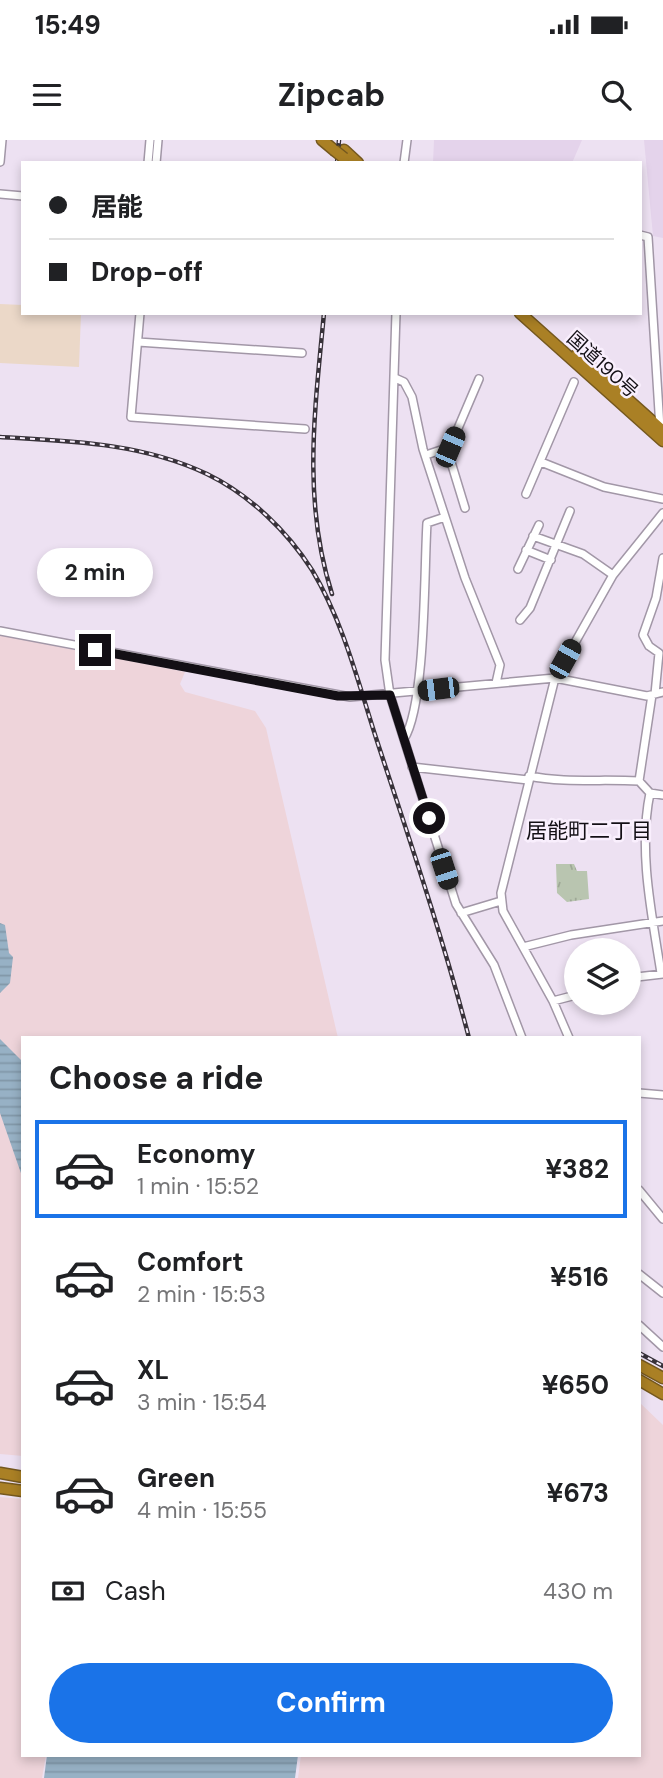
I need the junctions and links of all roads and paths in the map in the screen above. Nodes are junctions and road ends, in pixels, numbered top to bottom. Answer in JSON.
{"nodes":[{"id":1,"x":2,"y":140,"type":"edge"},
{"id":2,"x":150,"y":140,"type":"edge"},
{"id":3,"x":158,"y":140,"type":"edge"},
{"id":4,"x":322,"y":140,"type":"edge"},
{"id":5,"x":407,"y":140,"type":"edge"},
{"id":6,"x":340,"y":151,"type":"edge"},
{"id":7,"x":148,"y":161,"type":"edge"},
{"id":8,"x":156,"y":161,"type":"edge"},
{"id":9,"x":355,"y":161,"type":"edge"},
{"id":10,"x":404,"y":161,"type":"edge"},
{"id":11,"x":0,"y":162,"type":"edge"},
{"id":12,"x":0,"y":194,"type":"edge"},
{"id":13,"x":21,"y":196,"type":"edge"},
{"id":14,"x":642,"y":236,"type":"edge"},
{"id":15,"x":140,"y":315,"type":"edge"},
{"id":16,"x":396,"y":315,"type":"edge"},
{"id":17,"x":522,"y":315,"type":"edge"},
{"id":18,"x":532,"y":315,"type":"edge"},
{"id":19,"x":138,"y":342,"type":"junction"},
{"id":20,"x":302,"y":353,"type":"dead end"},
{"id":21,"x":395,"y":378,"type":"junction"},
{"id":22,"x":479,"y":379,"type":"dead end"},
{"id":23,"x":575,"y":382,"type":"dead end"},
{"id":24,"x":305,"y":429,"type":"dead end"},
{"id":25,"x":662,"y":429,"type":"edge"},
{"id":26,"x":663,"y":441,"type":"edge"},
{"id":27,"x":447,"y":449,"type":"junction"},
{"id":28,"x":426,"y":455,"type":"junction"},
{"id":29,"x":541,"y":461,"type":"junction"},
{"id":30,"x":526,"y":494,"type":"dead end"},
{"id":31,"x":663,"y":499,"type":"edge"},
{"id":32,"x":464,"y":508,"type":"dead end"},
{"id":33,"x":570,"y":511,"type":"dead end"},
{"id":34,"x":663,"y":513,"type":"edge"},
{"id":35,"x":446,"y":517,"type":"junction"},
{"id":36,"x":538,"y":525,"type":"dead end"},
{"id":37,"x":533,"y":536,"type":"junction"},
{"id":38,"x":557,"y":545,"type":"junction"},
{"id":39,"x":526,"y":550,"type":"junction"},
{"id":40,"x":663,"y":558,"type":"edge"},
{"id":41,"x":551,"y":560,"type":"junction"},
{"id":42,"x":518,"y":569,"type":"dead end"},
{"id":43,"x":613,"y":575,"type":"junction"},
{"id":44,"x":520,"y":620,"type":"dead end"},
{"id":45,"x":0,"y":631,"type":"edge"},
{"id":46,"x":555,"y":678,"type":"junction"},
{"id":47,"x":496,"y":683,"type":"junction"},
{"id":48,"x":415,"y":692,"type":"junction"},
{"id":49,"x":657,"y":694,"type":"edge"},
{"id":50,"x":390,"y":695,"type":"junction"},
{"id":51,"x":404,"y":739,"type":"junction"},
{"id":52,"x":412,"y":767,"type":"junction"},
{"id":53,"x":528,"y":778,"type":"junction"},
{"id":54,"x":639,"y":781,"type":"junction"},
{"id":55,"x":650,"y":793,"type":"junction"},
{"id":56,"x":663,"y":795,"type":"edge"},
{"id":57,"x":501,"y":901,"type":"junction"},
{"id":58,"x":461,"y":913,"type":"junction"},
{"id":59,"x":663,"y":921,"type":"edge"},
{"id":60,"x":653,"y":922,"type":"junction"},
{"id":61,"x":523,"y":947,"type":"junction"},
{"id":62,"x":662,"y":973,"type":"edge"},
{"id":63,"x":641,"y":976,"type":"edge"},
{"id":64,"x":564,"y":999,"type":"edge"},
{"id":65,"x":553,"y":1001,"type":"junction"},
{"id":66,"x":521,"y":1036,"type":"edge"},
{"id":67,"x":568,"y":1036,"type":"edge"},
{"id":68,"x":641,"y":1093,"type":"edge"},
{"id":69,"x":663,"y":1095,"type":"edge"},
{"id":70,"x":641,"y":1192,"type":"edge"},
{"id":71,"x":663,"y":1219,"type":"edge"},
{"id":72,"x":641,"y":1276,"type":"edge"},
{"id":73,"x":663,"y":1293,"type":"edge"},
{"id":74,"x":641,"y":1327,"type":"edge"},
{"id":75,"x":663,"y":1347,"type":"edge"},
{"id":76,"x":641,"y":1366,"type":"edge"},
{"id":77,"x":663,"y":1378,"type":"edge"},
{"id":78,"x":641,"y":1381,"type":"edge"},
{"id":79,"x":663,"y":1394,"type":"edge"},
{"id":80,"x":0,"y":1474,"type":"edge"},
{"id":81,"x":21,"y":1478,"type":"edge"},
{"id":82,"x":0,"y":1489,"type":"edge"},
{"id":83,"x":21,"y":1491,"type":"edge"}],
"edges":[{"from":1,"to":11,"type":"street"},
{"from":2,"to":7,"type":"street"},
{"from":3,"to":8,"type":"street"},
{"from":4,"to":6,"type":"highway"},
{"from":5,"to":10,"type":"street"},
{"from":6,"to":9,"type":"highway"},
{"from":12,"to":13,"type":"street"},
{"from":14,"to":25,"type":"street"},
{"from":15,"to":19,"type":"street"},
{"from":16,"to":21,"type":"street"},
{"from":17,"to":26,"type":"highway","name":"国道190号"},
{"from":18,"to":25,"type":"highway","name":"国道190号"},
{"from":19,"to":20,"type":"street"},
{"from":19,"to":24,"type":"street"},
{"from":21,"to":28,"type":"street"},
{"from":21,"to":50,"type":"street"},
{"from":22,"to":27,"type":"street"},
{"from":23,"to":29,"type":"street"},
{"from":27,"to":28,"type":"street"},
{"from":27,"to":32,"type":"street"},
{"from":28,"to":35,"type":"street"},
{"from":29,"to":30,"type":"street"},
{"from":29,"to":31,"type":"street"},
{"from":33,"to":38,"type":"street"},
{"from":34,"to":43,"type":"street"},
{"from":35,"to":47,"type":"street"},
{"from":35,"to":48,"type":"street"},
{"from":36,"to":37,"type":"street"},
{"from":37,"to":38,"type":"street"},
{"from":37,"to":39,"type":"street"},
{"from":38,"to":41,"type":"street"},
{"from":38,"to":43,"type":"street"},
{"from":39,"to":41,"type":"street"},
{"from":39,"to":42,"type":"street"},
{"from":40,"to":49,"type":"street"},
{"from":41,"to":44,"type":"street"},
{"from":43,"to":46,"type":"street"},
{"from":45,"to":50,"type":"street"},
{"from":46,"to":47,"type":"street"},
{"from":46,"to":49,"type":"street"},
{"from":46,"to":53,"type":"street"},
{"from":47,"to":48,"type":"street"},
{"from":48,"to":50,"type":"street"},
{"from":48,"to":51,"type":"street"},
{"from":49,"to":54,"type":"street"},
{"from":50,"to":51,"type":"street"},
{"from":51,"to":52,"type":"street"},
{"from":52,"to":53,"type":"street"},
{"from":52,"to":58,"type":"street"},
{"from":53,"to":54,"type":"street"},
{"from":53,"to":57,"type":"street"},
{"from":54,"to":55,"type":"street"},
{"from":55,"to":56,"type":"street"},
{"from":55,"to":60,"type":"street"},
{"from":57,"to":58,"type":"street"},
{"from":57,"to":61,"type":"street"},
{"from":58,"to":66,"type":"street"},
{"from":59,"to":60,"type":"street"},
{"from":60,"to":61,"type":"street"},
{"from":60,"to":62,"type":"street"},
{"from":61,"to":65,"type":"street"},
{"from":62,"to":63,"type":"street"},
{"from":64,"to":65,"type":"street"},
{"from":65,"to":67,"type":"street"},
{"from":68,"to":69,"type":"street"},
{"from":70,"to":71,"type":"street"},
{"from":72,"to":73,"type":"street"},
{"from":74,"to":75,"type":"street"},
{"from":76,"to":77,"type":"highway"},
{"from":78,"to":79,"type":"highway"},
{"from":80,"to":81,"type":"highway"},
{"from":82,"to":83,"type":"highway"}]}
